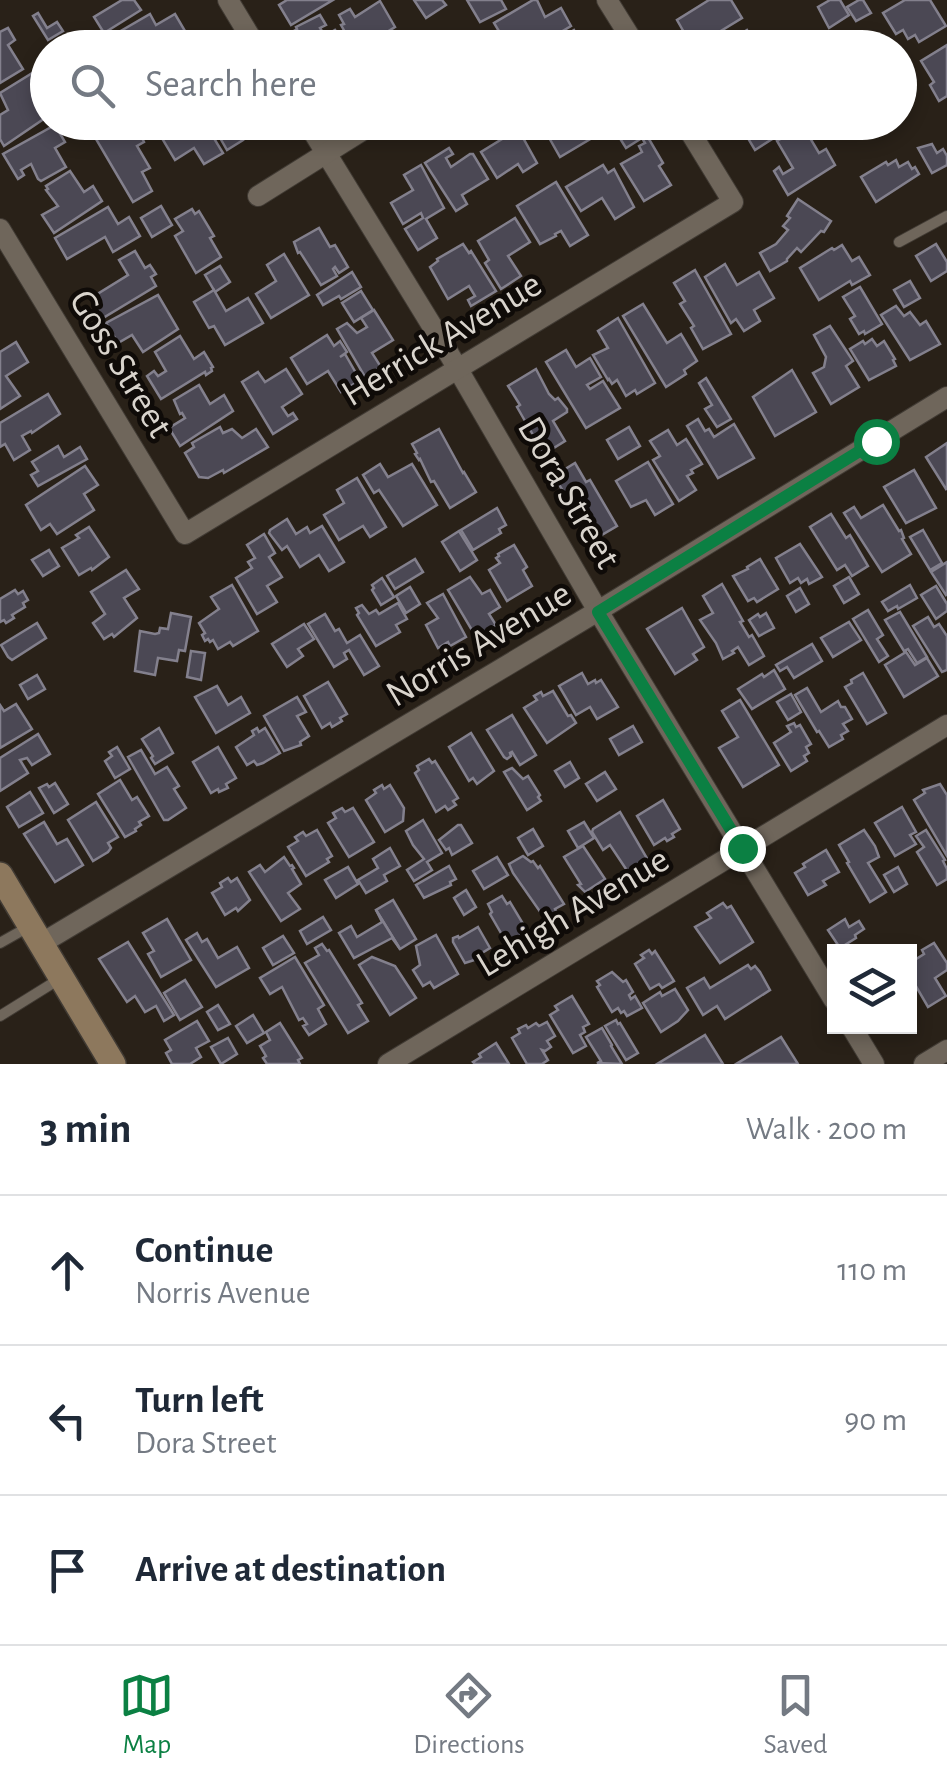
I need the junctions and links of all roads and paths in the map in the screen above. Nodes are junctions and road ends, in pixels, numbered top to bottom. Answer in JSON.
{"nodes":[{"id":1,"x":228,"y":0,"type":"edge"},
{"id":2,"x":607,"y":0,"type":"edge"},
{"id":3,"x":246,"y":30,"type":"edge"},
{"id":4,"x":626,"y":30,"type":"edge"},
{"id":5,"x":319,"y":140,"type":"edge"},
{"id":6,"x":348,"y":140,"type":"edge"},
{"id":7,"x":695,"y":140,"type":"edge"},
{"id":8,"x":327,"y":153,"type":"junction"},
{"id":9,"x":258,"y":196,"type":"dead end"},
{"id":10,"x":947,"y":216,"type":"edge"},
{"id":11,"x":0,"y":229,"type":"edge"},
{"id":12,"x":900,"y":242,"type":"dead end"},
{"id":13,"x":457,"y":368,"type":"junction"},
{"id":14,"x":947,"y":398,"type":"edge"},
{"id":15,"x":185,"y":534,"type":"joint"},
{"id":16,"x":598,"y":612,"type":"junction"},
{"id":17,"x":947,"y":725,"type":"edge"},
{"id":18,"x":742,"y":848,"type":"junction"},
{"id":19,"x":0,"y":875,"type":"edge"},
{"id":20,"x":36,"y":934,"type":"junction"},
{"id":21,"x":0,"y":943,"type":"edge"},
{"id":22,"x":62,"y":977,"type":"junction"},
{"id":23,"x":827,"y":988,"type":"edge"},
{"id":24,"x":0,"y":1016,"type":"edge"},
{"id":25,"x":856,"y":1034,"type":"edge"},
{"id":26,"x":947,"y":1050,"type":"edge"},
{"id":27,"x":114,"y":1064,"type":"edge"},
{"id":28,"x":388,"y":1064,"type":"edge"},
{"id":29,"x":874,"y":1064,"type":"edge"},
{"id":30,"x":924,"y":1064,"type":"edge"}],
"edges":[{"from":1,"to":3,"type":"street"},
{"from":2,"to":4,"type":"street"},
{"from":5,"to":8,"type":"street","name":"Dora Street"},
{"from":6,"to":8,"type":"street"},
{"from":7,"to":13,"type":"street","name":"Herrick Avenue"},
{"from":8,"to":9,"type":"street"},
{"from":8,"to":13,"type":"street","name":"Dora Street"},
{"from":10,"to":12,"type":"lane"},
{"from":11,"to":15,"type":"street","name":"Goss Street"},
{"from":13,"to":15,"type":"street","name":"Herrick Avenue"},
{"from":13,"to":16,"type":"street","name":"Dora Street"},
{"from":14,"to":16,"type":"street","name":"Norris Avenue"},
{"from":16,"to":18,"type":"street","name":"Dora Street"},
{"from":16,"to":20,"type":"street","name":"Norris Avenue"},
{"from":17,"to":18,"type":"street","name":"Lehigh Avenue"},
{"from":18,"to":23,"type":"street","name":"Dora Street"},
{"from":18,"to":28,"type":"street","name":"Lehigh Avenue"},
{"from":19,"to":20,"type":"main road"},
{"from":20,"to":21,"type":"lane"},
{"from":20,"to":22,"type":"main road"},
{"from":22,"to":24,"type":"lane"},
{"from":22,"to":27,"type":"main road"},
{"from":25,"to":29,"type":"street"},
{"from":26,"to":30,"type":"street"}]}
